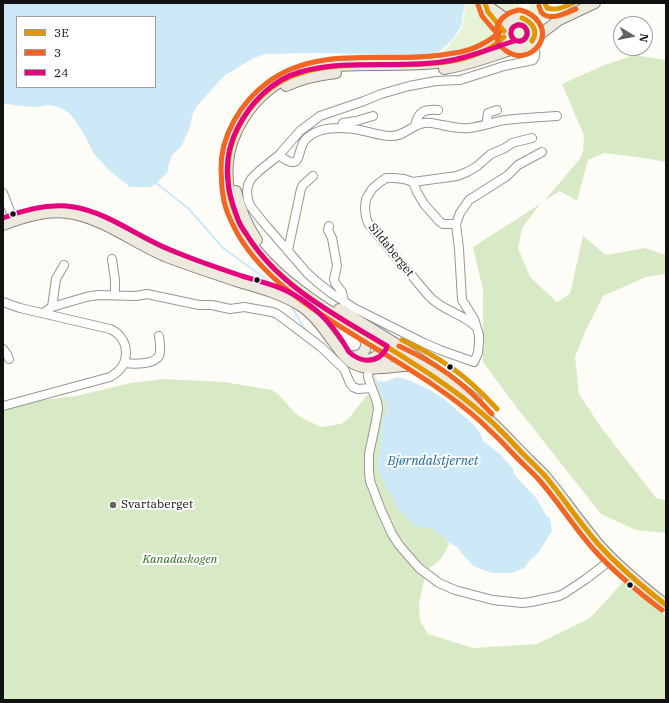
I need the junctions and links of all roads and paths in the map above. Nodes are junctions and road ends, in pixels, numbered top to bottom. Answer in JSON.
{"nodes":[{"id":1,"x":485,"y":3,"type":"edge"},
{"id":2,"x":595,"y":3,"type":"edge"},
{"id":3,"x":513,"y":19,"type":"junction"},
{"id":4,"x":559,"y":20,"type":"junction"},
{"id":5,"x":531,"y":23,"type":"junction"},
{"id":6,"x":504,"y":34,"type":"junction"},
{"id":7,"x":533,"y":40,"type":"junction"},
{"id":8,"x":520,"y":48,"type":"junction"},
{"id":9,"x":527,"y":61,"type":"junction"},
{"id":10,"x":438,"y":110,"type":"dead end"},
{"id":11,"x":497,"y":110,"type":"dead end"},
{"id":12,"x":373,"y":116,"type":"dead end"},
{"id":13,"x":557,"y":116,"type":"dead end"},
{"id":14,"x":489,"y":124,"type":"junction"},
{"id":15,"x":415,"y":126,"type":"junction"},
{"id":16,"x":341,"y":128,"type":"junction"},
{"id":17,"x":532,"y":138,"type":"dead end"},
{"id":18,"x":542,"y":152,"type":"dead end"},
{"id":19,"x":279,"y":155,"type":"junction"},
{"id":20,"x":314,"y":176,"type":"dead end"},
{"id":21,"x":413,"y":182,"type":"junction"},
{"id":22,"x":3,"y":193,"type":"edge"},
{"id":23,"x":13,"y":221,"type":"junction"},
{"id":24,"x":456,"y":224,"type":"junction"},
{"id":25,"x":3,"y":225,"type":"edge"},
{"id":26,"x":329,"y":226,"type":"dead end"},
{"id":27,"x":288,"y":250,"type":"junction"},
{"id":28,"x":112,"y":260,"type":"dead end"},
{"id":29,"x":64,"y":265,"type":"dead end"},
{"id":30,"x":115,"y":295,"type":"junction"},
{"id":31,"x":3,"y":302,"type":"edge"},
{"id":32,"x":344,"y":302,"type":"junction"},
{"id":33,"x":52,"y":307,"type":"junction"},
{"id":34,"x":43,"y":313,"type":"junction"},
{"id":35,"x":477,"y":328,"type":"junction"},
{"id":36,"x":359,"y":330,"type":"junction"},
{"id":37,"x":160,"y":336,"type":"dead end"},
{"id":38,"x":392,"y":347,"type":"junction"},
{"id":39,"x":3,"y":349,"type":"edge"},
{"id":40,"x":342,"y":352,"type":"junction"},
{"id":41,"x":352,"y":357,"type":"junction"},
{"id":42,"x":9,"y":359,"type":"dead end"},
{"id":43,"x":124,"y":363,"type":"junction"},
{"id":44,"x":368,"y":364,"type":"junction"},
{"id":45,"x":416,"y":366,"type":"junction"},
{"id":46,"x":371,"y":388,"type":"junction"},
{"id":47,"x":3,"y":406,"type":"edge"},
{"id":48,"x":539,"y":469,"type":"junction"},
{"id":49,"x":612,"y":558,"type":"junction"},
{"id":50,"x":666,"y":605,"type":"edge"}],
"edges":[{"from":1,"to":3,"type":"main road"},
{"from":1,"to":6,"type":"main road"},
{"from":2,"to":4,"type":"main road"},
{"from":3,"to":5,"type":"main road"},
{"from":3,"to":6,"type":"main road"},
{"from":4,"to":5,"type":"main road"},
{"from":4,"to":7,"type":"main road"},
{"from":5,"to":7,"type":"main road"},
{"from":6,"to":8,"type":"main road"},
{"from":6,"to":36,"type":"main road"},
{"from":7,"to":8,"type":"main road"},
{"from":7,"to":9,"type":"street"},
{"from":8,"to":9,"type":"street"},
{"from":8,"to":38,"type":"main road"},
{"from":9,"to":19,"type":"street"},
{"from":10,"to":15,"type":"street"},
{"from":11,"to":14,"type":"street"},
{"from":12,"to":16,"type":"street"},
{"from":13,"to":14,"type":"street"},
{"from":14,"to":15,"type":"street"},
{"from":15,"to":16,"type":"street"},
{"from":16,"to":19,"type":"street"},
{"from":17,"to":21,"type":"street","name":"Sildaberget"},
{"from":18,"to":24,"type":"street"},
{"from":19,"to":27,"type":"street"},
{"from":20,"to":27,"type":"street"},
{"from":21,"to":24,"type":"street"},
{"from":21,"to":35,"type":"street","name":"Sildaberget"},
{"from":22,"to":23,"type":"street"},
{"from":23,"to":25,"type":"main road"},
{"from":23,"to":40,"type":"main road"},
{"from":24,"to":35,"type":"street"},
{"from":26,"to":32,"type":"street"},
{"from":27,"to":32,"type":"street"},
{"from":28,"to":30,"type":"street"},
{"from":29,"to":33,"type":"street"},
{"from":30,"to":33,"type":"street"},
{"from":30,"to":46,"type":"street"},
{"from":31,"to":34,"type":"street"},
{"from":32,"to":35,"type":"street"},
{"from":33,"to":34,"type":"street"},
{"from":34,"to":43,"type":"street"},
{"from":36,"to":38,"type":"main road"},
{"from":36,"to":41,"type":"main road"},
{"from":37,"to":43,"type":"street"},
{"from":38,"to":44,"type":"main road"},
{"from":38,"to":45,"type":"main road"},
{"from":38,"to":48,"type":"main road"},
{"from":39,"to":42,"type":"street"},
{"from":40,"to":41,"type":"main road"},
{"from":40,"to":44,"type":"main road"},
{"from":41,"to":44,"type":"main road"},
{"from":43,"to":47,"type":"street"},
{"from":44,"to":45,"type":"main road"},
{"from":44,"to":46,"type":"street"},
{"from":45,"to":48,"type":"main road"},
{"from":46,"to":49,"type":"street"},
{"from":48,"to":49,"type":"main road"},
{"from":49,"to":50,"type":"main road"}]}
